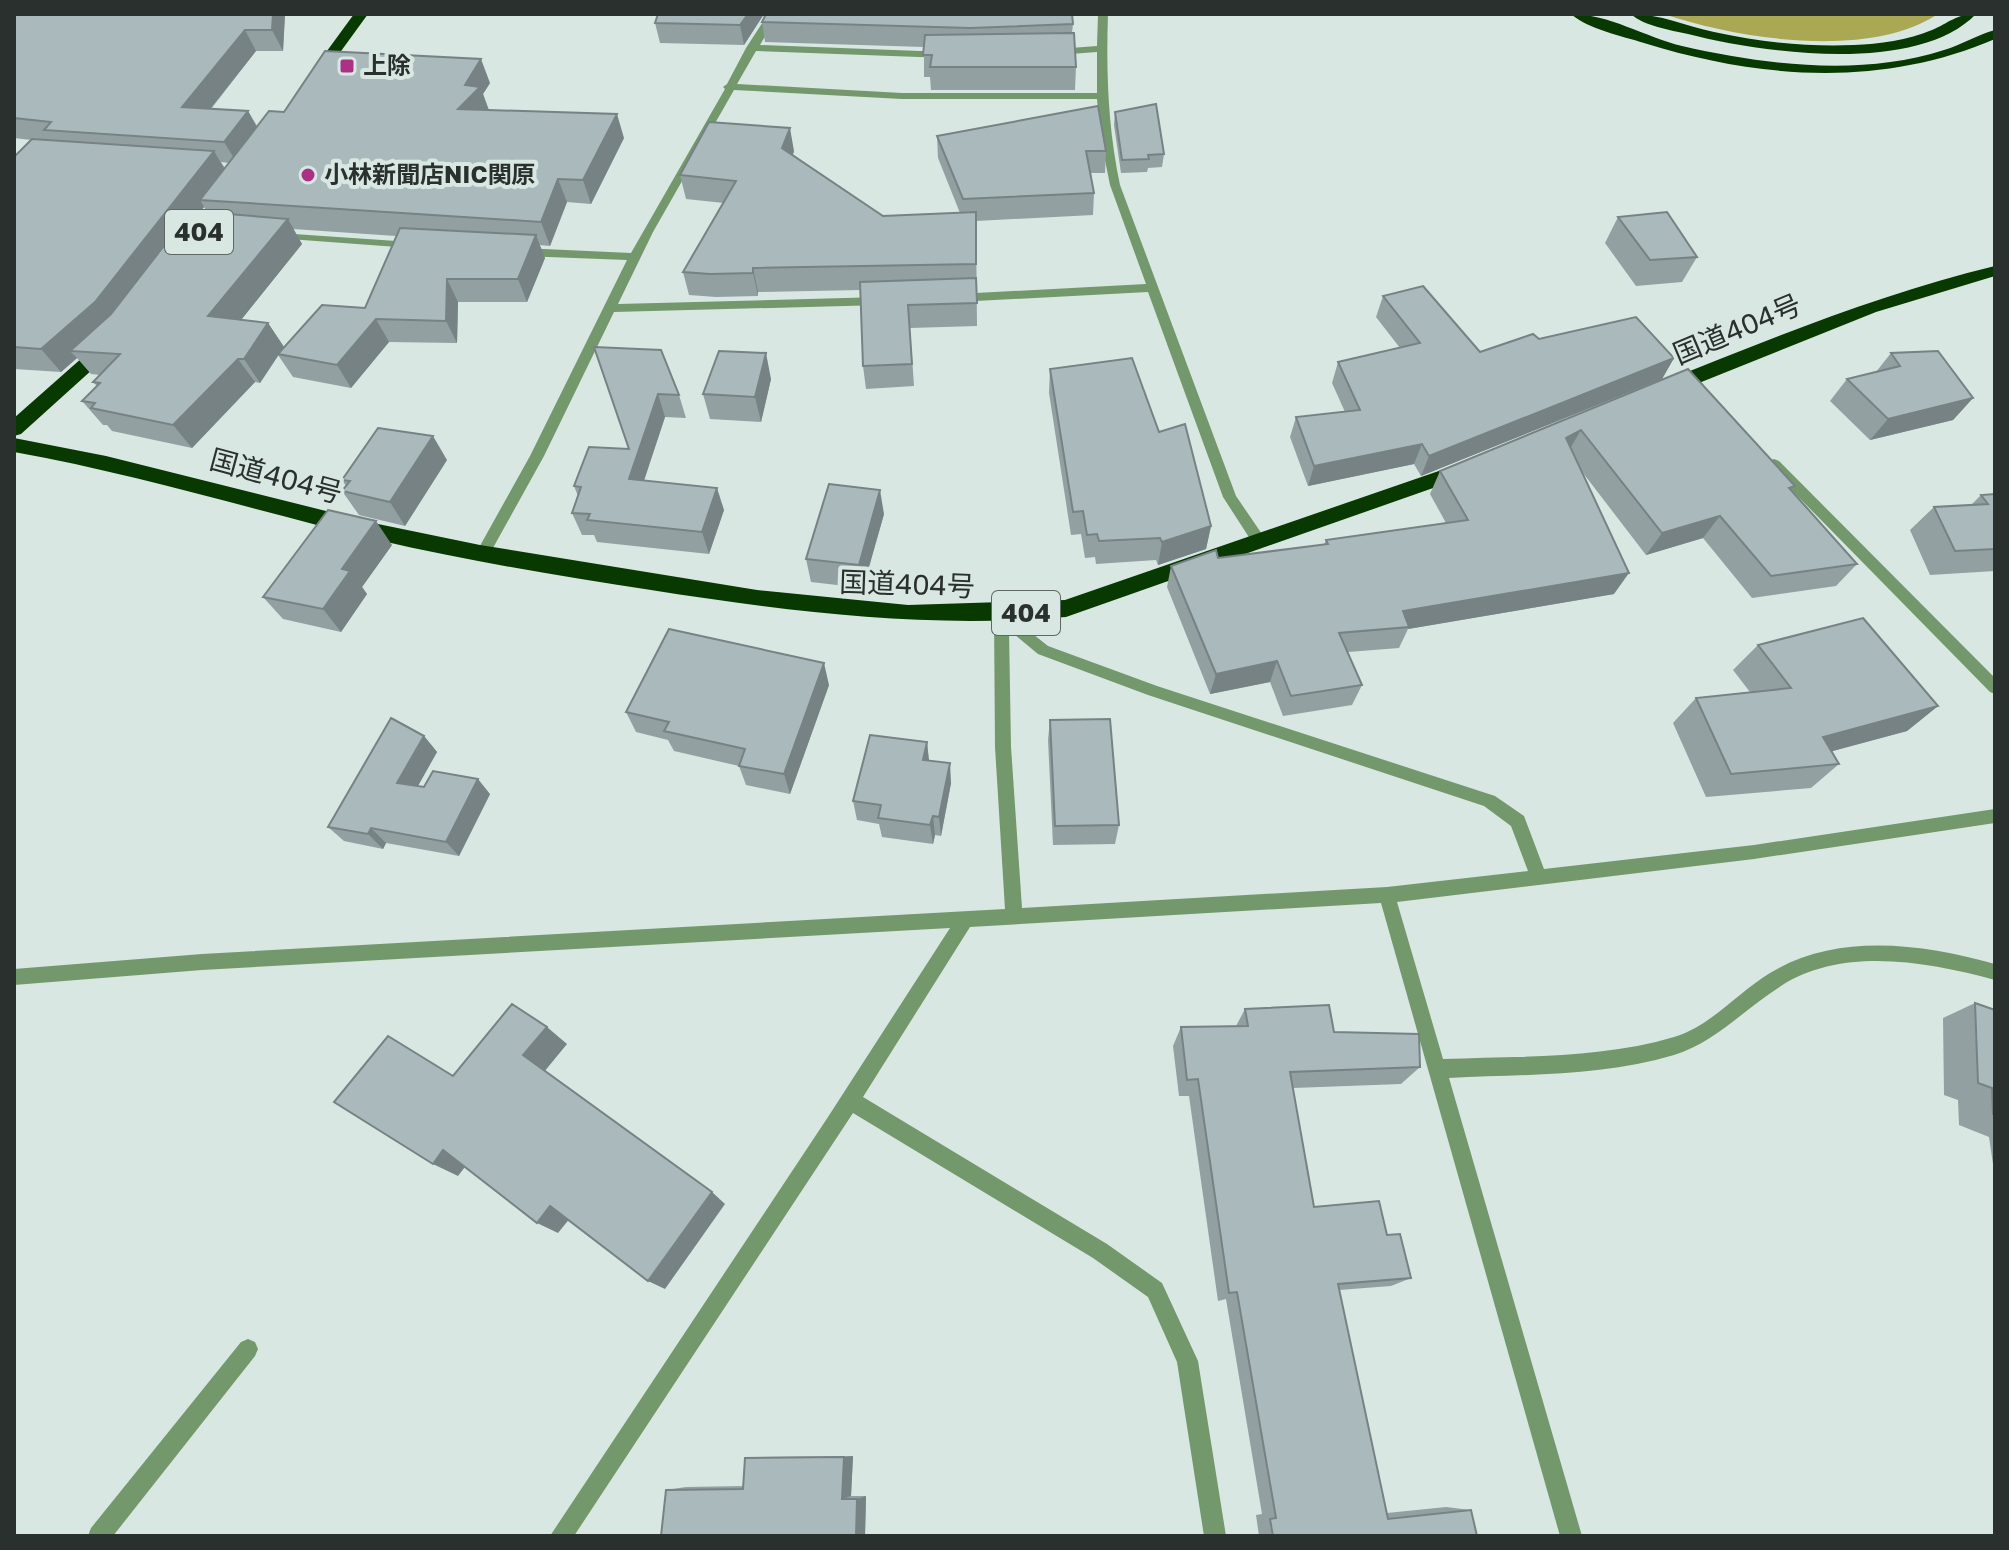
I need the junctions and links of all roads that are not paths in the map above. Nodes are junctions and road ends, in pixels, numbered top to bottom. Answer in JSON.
{"nodes":[{"id":1,"x":361,"y":14,"type":"edge"},
{"id":2,"x":773,"y":14,"type":"edge"},
{"id":3,"x":1103,"y":14,"type":"edge"},
{"id":4,"x":1578,"y":14,"type":"edge"},
{"id":5,"x":1638,"y":14,"type":"edge"},
{"id":6,"x":1969,"y":14,"type":"edge"},
{"id":7,"x":1995,"y":34,"type":"edge"},
{"id":8,"x":751,"y":48,"type":"junction"},
{"id":9,"x":1102,"y":49,"type":"junction"},
{"id":10,"x":1045,"y":53,"type":"edge"},
{"id":11,"x":958,"y":55,"type":"edge"},
{"id":12,"x":728,"y":87,"type":"junction"},
{"id":13,"x":306,"y":89,"type":"edge"},
{"id":14,"x":1099,"y":96,"type":"junction"},
{"id":15,"x":260,"y":234,"type":"edge"},
{"id":16,"x":421,"y":246,"type":"edge"},
{"id":17,"x":510,"y":251,"type":"edge"},
{"id":18,"x":635,"y":257,"type":"junction"},
{"id":19,"x":1995,"y":271,"type":"edge"},
{"id":20,"x":1150,"y":288,"type":"junction"},
{"id":21,"x":935,"y":299,"type":"edge"},
{"id":22,"x":890,"y":300,"type":"edge"},
{"id":23,"x":612,"y":308,"type":"junction"},
{"id":24,"x":122,"y":332,"type":"edge"},
{"id":25,"x":1645,"y":398,"type":"edge"},
{"id":26,"x":14,"y":429,"type":"edge"},
{"id":27,"x":14,"y":445,"type":"edge"},
{"id":28,"x":1766,"y":456,"type":"edge"},
{"id":29,"x":1489,"y":461,"type":"edge"},
{"id":30,"x":1259,"y":541,"type":"junction"},
{"id":31,"x":483,"y":553,"type":"junction"},
{"id":32,"x":1001,"y":615,"type":"junction"},
{"id":33,"x":1990,"y":675,"type":"edge"},
{"id":34,"x":1995,"y":688,"type":"edge"},
{"id":35,"x":1995,"y":816,"type":"edge"},
{"id":36,"x":1539,"y":879,"type":"junction"},
{"id":37,"x":1387,"y":895,"type":"junction"},
{"id":38,"x":1014,"y":918,"type":"junction"},
{"id":39,"x":964,"y":921,"type":"junction"},
{"id":40,"x":1995,"y":972,"type":"edge"},
{"id":41,"x":14,"y":977,"type":"edge"},
{"id":42,"x":1437,"y":1069,"type":"junction"},
{"id":43,"x":850,"y":1100,"type":"junction"},
{"id":44,"x":248,"y":1349,"type":"dead end"},
{"id":45,"x":99,"y":1536,"type":"edge"},
{"id":46,"x":561,"y":1536,"type":"edge"},
{"id":47,"x":1215,"y":1536,"type":"edge"},
{"id":48,"x":1571,"y":1536,"type":"edge"}],
"edges":[{"from":1,"to":13,"type":"highway"},
{"from":2,"to":8,"type":"street"},
{"from":3,"to":9,"type":"street"},
{"from":4,"to":7,"type":"highway"},
{"from":5,"to":6,"type":"highway"},
{"from":8,"to":11,"type":"street"},
{"from":8,"to":12,"type":"street"},
{"from":9,"to":10,"type":"street"},
{"from":9,"to":14,"type":"street"},
{"from":12,"to":14,"type":"street"},
{"from":12,"to":18,"type":"street"},
{"from":14,"to":20,"type":"street"},
{"from":15,"to":16,"type":"street"},
{"from":17,"to":18,"type":"street"},
{"from":18,"to":23,"type":"street"},
{"from":19,"to":25,"type":"highway","name":"国道404号"},
{"from":20,"to":21,"type":"street"},
{"from":20,"to":30,"type":"street"},
{"from":22,"to":23,"type":"street"},
{"from":23,"to":31,"type":"street"},
{"from":24,"to":26,"type":"highway"},
{"from":27,"to":31,"type":"highway","name":"国道404号","number":"404"},
{"from":28,"to":33,"type":"street"},
{"from":29,"to":30,"type":"highway","name":"国道404号","number":"404"},
{"from":30,"to":32,"type":"highway","name":"国道404号","number":"404"},
{"from":31,"to":32,"type":"highway","name":"国道404号","number":"404"},
{"from":32,"to":36,"type":"street"},
{"from":32,"to":38,"type":"street"},
{"from":33,"to":34,"type":"street"},
{"from":35,"to":36,"type":"street"},
{"from":36,"to":37,"type":"street"},
{"from":37,"to":38,"type":"street"},
{"from":37,"to":42,"type":"street"},
{"from":38,"to":39,"type":"street"},
{"from":39,"to":41,"type":"street"},
{"from":39,"to":43,"type":"street"},
{"from":40,"to":42,"type":"street"},
{"from":42,"to":48,"type":"street"},
{"from":43,"to":46,"type":"street"},
{"from":43,"to":47,"type":"street"},
{"from":44,"to":45,"type":"street"}]}
